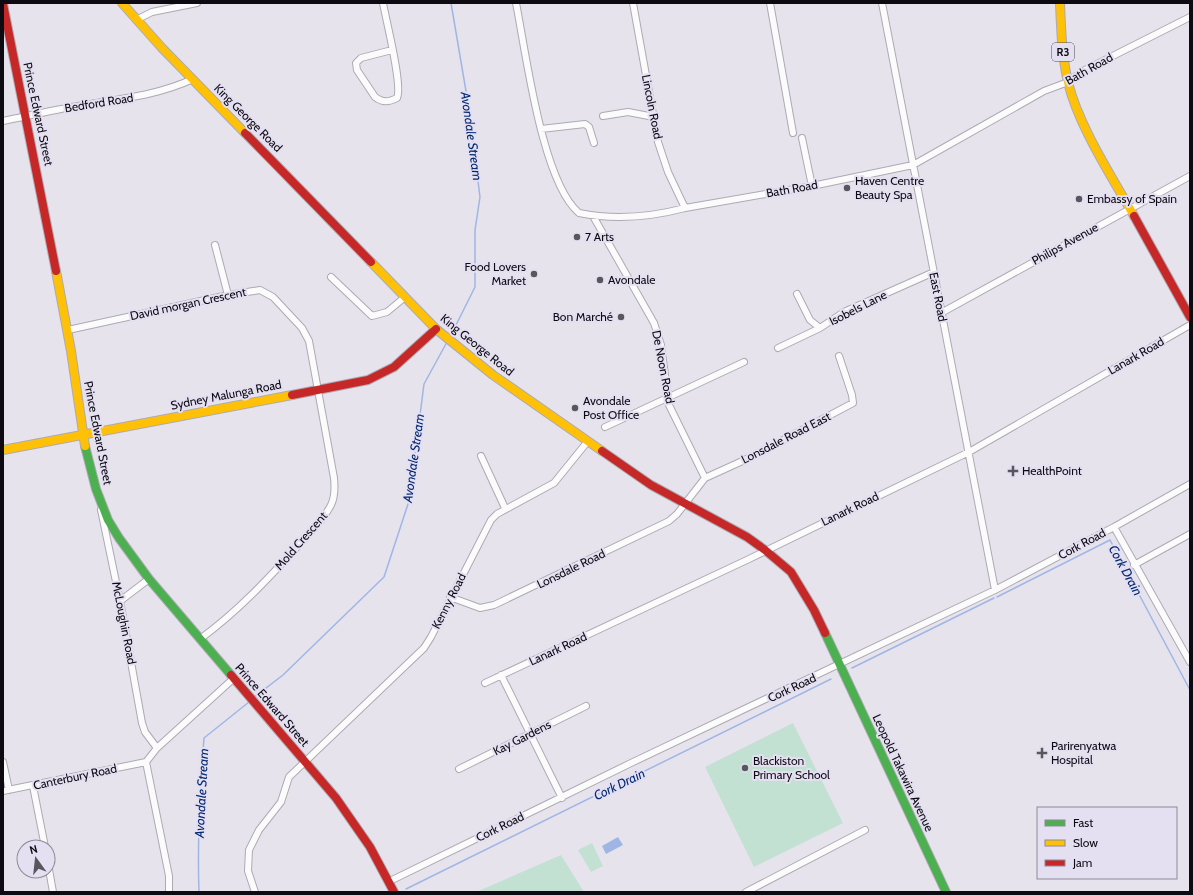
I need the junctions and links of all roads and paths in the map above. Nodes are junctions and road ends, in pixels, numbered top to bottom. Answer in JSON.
{"nodes":[{"id":1,"x":122,"y":3,"type":"edge"},
{"id":2,"x":197,"y":3,"type":"edge"},
{"id":3,"x":383,"y":3,"type":"edge"},
{"id":4,"x":516,"y":3,"type":"edge"},
{"id":5,"x":633,"y":3,"type":"edge"},
{"id":6,"x":770,"y":3,"type":"edge"},
{"id":7,"x":883,"y":3,"type":"edge"},
{"id":8,"x":1060,"y":3,"type":"edge"},
{"id":9,"x":3,"y":4,"type":"edge"},
{"id":10,"x":1190,"y":16,"type":"edge"},
{"id":11,"x":136,"y":20,"type":"junction"},
{"id":12,"x":392,"y":50,"type":"junction"},
{"id":13,"x":193,"y":79,"type":"junction"},
{"id":14,"x":1068,"y":82,"type":"junction"},
{"id":15,"x":25,"y":116,"type":"junction"},
{"id":16,"x":603,"y":116,"type":"dead end"},
{"id":17,"x":654,"y":117,"type":"junction"},
{"id":18,"x":3,"y":121,"type":"edge"},
{"id":19,"x":541,"y":129,"type":"junction"},
{"id":20,"x":793,"y":133,"type":"dead end"},
{"id":21,"x":802,"y":138,"type":"dead end"},
{"id":22,"x":594,"y":143,"type":"dead end"},
{"id":23,"x":913,"y":165,"type":"junction"},
{"id":24,"x":1190,"y":176,"type":"edge"},
{"id":25,"x":812,"y":186,"type":"junction"},
{"id":26,"x":685,"y":208,"type":"junction"},
{"id":27,"x":1130,"y":208,"type":"junction"},
{"id":28,"x":593,"y":216,"type":"junction"},
{"id":29,"x":215,"y":245,"type":"dead end"},
{"id":30,"x":934,"y":272,"type":"junction"},
{"id":31,"x":331,"y":277,"type":"dead end"},
{"id":32,"x":797,"y":294,"type":"dead end"},
{"id":33,"x":228,"y":295,"type":"junction"},
{"id":34,"x":405,"y":296,"type":"junction"},
{"id":35,"x":941,"y":313,"type":"junction"},
{"id":36,"x":1190,"y":317,"type":"edge"},
{"id":37,"x":1190,"y":325,"type":"edge"},
{"id":38,"x":820,"y":328,"type":"junction"},
{"id":39,"x":436,"y":329,"type":"junction"},
{"id":40,"x":68,"y":330,"type":"junction"},
{"id":41,"x":778,"y":348,"type":"dead end"},
{"id":42,"x":839,"y":356,"type":"dead end"},
{"id":43,"x":744,"y":362,"type":"dead end"},
{"id":44,"x":319,"y":389,"type":"junction"},
{"id":45,"x":668,"y":397,"type":"junction"},
{"id":46,"x":605,"y":427,"type":"dead end"},
{"id":47,"x":84,"y":435,"type":"junction"},
{"id":48,"x":588,"y":442,"type":"junction"},
{"id":49,"x":3,"y":450,"type":"edge"},
{"id":50,"x":969,"y":452,"type":"junction"},
{"id":51,"x":481,"y":456,"type":"dead end"},
{"id":52,"x":705,"y":478,"type":"junction"},
{"id":53,"x":1190,"y":484,"type":"edge"},
{"id":54,"x":98,"y":495,"type":"junction"},
{"id":55,"x":685,"y":505,"type":"junction"},
{"id":56,"x":505,"y":508,"type":"junction"},
{"id":57,"x":1114,"y":527,"type":"junction"},
{"id":58,"x":1190,"y":534,"type":"edge"},
{"id":59,"x":765,"y":550,"type":"junction"},
{"id":60,"x":1134,"y":564,"type":"junction"},
{"id":61,"x":149,"y":579,"type":"junction"},
{"id":62,"x":995,"y":590,"type":"junction"},
{"id":63,"x":450,"y":597,"type":"junction"},
{"id":64,"x":120,"y":602,"type":"junction"},
{"id":65,"x":200,"y":639,"type":"junction"},
{"id":66,"x":1190,"y":662,"type":"edge"},
{"id":67,"x":840,"y":665,"type":"junction"},
{"id":68,"x":501,"y":675,"type":"junction"},
{"id":69,"x":233,"y":679,"type":"junction"},
{"id":70,"x":485,"y":683,"type":"dead end"},
{"id":71,"x":586,"y":706,"type":"dead end"},
{"id":72,"x":530,"y":734,"type":"junction"},
{"id":73,"x":157,"y":748,"type":"junction"},
{"id":74,"x":3,"y":762,"type":"edge"},
{"id":75,"x":146,"y":762,"type":"junction"},
{"id":76,"x":305,"y":762,"type":"junction"},
{"id":77,"x":459,"y":769,"type":"dead end"},
{"id":78,"x":33,"y":786,"type":"junction"},
{"id":79,"x":6,"y":790,"type":"edge"},
{"id":80,"x":562,"y":798,"type":"junction"},
{"id":81,"x":864,"y":830,"type":"dead end"},
{"id":82,"x":43,"y":839,"type":"edge"},
{"id":83,"x":51,"y":879,"type":"edge"},
{"id":84,"x":388,"y":882,"type":"junction"},
{"id":85,"x":53,"y":892,"type":"edge"},
{"id":86,"x":169,"y":892,"type":"edge"},
{"id":87,"x":255,"y":892,"type":"edge"},
{"id":88,"x":394,"y":892,"type":"edge"},
{"id":89,"x":746,"y":892,"type":"edge"},
{"id":90,"x":946,"y":892,"type":"edge"}],
"edges":[{"from":1,"to":11,"type":"main road","name":"King George Road"},
{"from":2,"to":11,"type":"street"},
{"from":3,"to":12,"type":"street"},
{"from":4,"to":19,"type":"street","name":"Bath Road"},
{"from":5,"to":17,"type":"street","name":"Lincoln Road"},
{"from":6,"to":20,"type":"street"},
{"from":7,"to":23,"type":"street","name":"East Road"},
{"from":8,"to":14,"type":"main road","number":"R3"},
{"from":9,"to":15,"type":"main road","name":"Prince Edward Street"},
{"from":10,"to":14,"type":"street","name":"Bath Road"},
{"from":11,"to":13,"type":"main road","name":"King George Road"},
{"from":12,"to":12,"type":"street"},
{"from":13,"to":15,"type":"street","name":"Bedford Road"},
{"from":13,"to":34,"type":"main road","name":"King George Road"},
{"from":14,"to":23,"type":"street","name":"Bath Road"},
{"from":14,"to":27,"type":"main road","number":"R3"},
{"from":15,"to":18,"type":"street","name":"Bedford Road"},
{"from":15,"to":40,"type":"main road","name":"Prince Edward Street"},
{"from":16,"to":17,"type":"street"},
{"from":17,"to":26,"type":"street","name":"Lincoln Road"},
{"from":19,"to":22,"type":"street"},
{"from":19,"to":28,"type":"street","name":"Bath Road"},
{"from":21,"to":25,"type":"street"},
{"from":23,"to":25,"type":"street","name":"Bath Road"},
{"from":23,"to":30,"type":"street","name":"East Road"},
{"from":24,"to":27,"type":"street","name":"Philips Avenue"},
{"from":25,"to":26,"type":"street","name":"Bath Road"},
{"from":26,"to":28,"type":"street","name":"Bath Road"},
{"from":27,"to":35,"type":"street","name":"Philips Avenue"},
{"from":27,"to":36,"type":"main road","number":"R3"},
{"from":28,"to":45,"type":"street","name":"De Noon Road"},
{"from":29,"to":33,"type":"street"},
{"from":30,"to":35,"type":"street","name":"East Road"},
{"from":30,"to":38,"type":"street","name":"Isobels Lane"},
{"from":31,"to":34,"type":"street"},
{"from":32,"to":38,"type":"street","name":"Isobels Lane"},
{"from":33,"to":40,"type":"street","name":"David morgan Crescent"},
{"from":33,"to":44,"type":"street","name":"David morgan Crescent"},
{"from":34,"to":39,"type":"main road","name":"King George Road"},
{"from":35,"to":50,"type":"street","name":"East Road"},
{"from":37,"to":50,"type":"street","name":"Lanark Road"},
{"from":38,"to":41,"type":"street"},
{"from":39,"to":44,"type":"main road","name":"Sydney Malunga Road"},
{"from":39,"to":48,"type":"main road","name":"King George Road"},
{"from":40,"to":47,"type":"main road","name":"Prince Edward Street"},
{"from":42,"to":52,"type":"street","name":"Lonsdale Road East"},
{"from":43,"to":45,"type":"street"},
{"from":44,"to":47,"type":"main road","name":"Sydney Malunga Road"},
{"from":44,"to":65,"type":"street","name":"Mold Crescent"},
{"from":45,"to":46,"type":"street"},
{"from":45,"to":52,"type":"street","name":"De Noon Road"},
{"from":47,"to":49,"type":"main road","name":"Sydney Malunga Road"},
{"from":47,"to":54,"type":"main road","name":"Prince Edward Street"},
{"from":48,"to":55,"type":"main road","name":"King George Road"},
{"from":48,"to":56,"type":"street","name":"Kenny Road"},
{"from":50,"to":59,"type":"street","name":"Lanark Road"},
{"from":50,"to":62,"type":"street","name":"East Road"},
{"from":51,"to":56,"type":"street"},
{"from":52,"to":55,"type":"street","name":"Lonsdale Road East"},
{"from":53,"to":57,"type":"street","name":"Cork Road"},
{"from":54,"to":61,"type":"main road","name":"Prince Edward Street"},
{"from":54,"to":64,"type":"street","name":"McLoughin Road"},
{"from":55,"to":59,"type":"main road","name":"King George Road"},
{"from":55,"to":63,"type":"street","name":"Lonsdale Road"},
{"from":56,"to":63,"type":"street","name":"Kenny Road"},
{"from":57,"to":60,"type":"street"},
{"from":57,"to":62,"type":"street","name":"Cork Road"},
{"from":58,"to":60,"type":"street"},
{"from":59,"to":67,"type":"main road","name":"King George Road"},
{"from":59,"to":68,"type":"street","name":"Lanark Road"},
{"from":60,"to":66,"type":"street"},
{"from":61,"to":64,"type":"street"},
{"from":61,"to":65,"type":"main road","name":"Prince Edward Street"},
{"from":62,"to":67,"type":"street","name":"Cork Road"},
{"from":63,"to":76,"type":"street","name":"Kenny Road"},
{"from":64,"to":73,"type":"street","name":"McLoughin Road"},
{"from":65,"to":69,"type":"main road","name":"Prince Edward Street"},
{"from":67,"to":80,"type":"street","name":"Cork Road"},
{"from":67,"to":90,"type":"main road","name":"Leopold Takawira Avenue"},
{"from":68,"to":70,"type":"street","name":"Lanark Road"},
{"from":68,"to":72,"type":"street"},
{"from":69,"to":73,"type":"street"},
{"from":69,"to":76,"type":"main road","name":"Prince Edward Street"},
{"from":71,"to":72,"type":"street","name":"Kay Gardens"},
{"from":72,"to":77,"type":"street","name":"Kay Gardens"},
{"from":72,"to":80,"type":"street"},
{"from":73,"to":75,"type":"street"},
{"from":74,"to":79,"type":"street"},
{"from":75,"to":78,"type":"street","name":"Canterbury Road"},
{"from":75,"to":86,"type":"street"},
{"from":76,"to":84,"type":"main road","name":"Prince Edward Street"},
{"from":76,"to":87,"type":"street","name":"Kenny Road"},
{"from":78,"to":79,"type":"street","name":"Canterbury Road"},
{"from":78,"to":82,"type":"street"},
{"from":80,"to":84,"type":"street","name":"Cork Road"},
{"from":81,"to":89,"type":"street"},
{"from":83,"to":85,"type":"street"},
{"from":84,"to":88,"type":"main road","name":"Prince Edward Street"}]}
